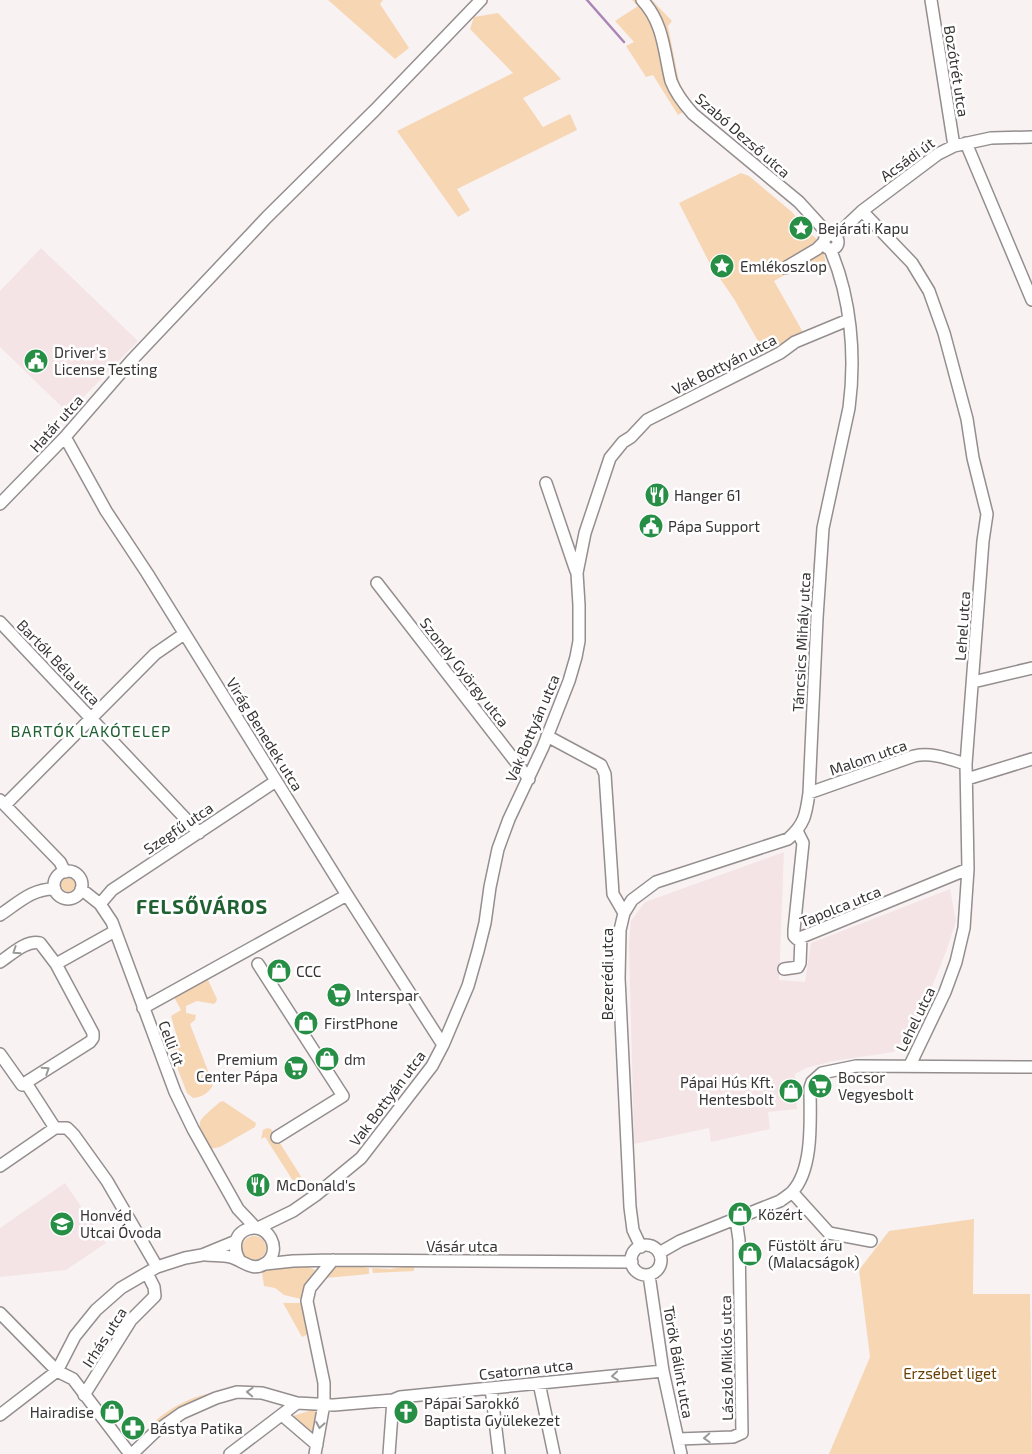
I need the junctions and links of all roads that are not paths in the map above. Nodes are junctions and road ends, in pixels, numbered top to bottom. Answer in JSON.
{"nodes":[{"id":1,"x":481,"y":0,"type":"edge"},
{"id":2,"x":642,"y":0,"type":"edge"},
{"id":3,"x":931,"y":0,"type":"edge"},
{"id":4,"x":1032,"y":137,"type":"edge"},
{"id":5,"x":966,"y":143,"type":"junction"},
{"id":6,"x":954,"y":146,"type":"junction"},
{"id":7,"x":862,"y":211,"type":"junction"},
{"id":8,"x":830,"y":241,"type":"junction"},
{"id":9,"x":785,"y":268,"type":"dead end"},
{"id":10,"x":1032,"y":300,"type":"edge"},
{"id":11,"x":848,"y":320,"type":"junction"},
{"id":12,"x":66,"y":437,"type":"junction"},
{"id":13,"x":546,"y":483,"type":"dead end"},
{"id":14,"x":0,"y":504,"type":"edge"},
{"id":15,"x":577,"y":573,"type":"junction"},
{"id":16,"x":377,"y":583,"type":"dead end"},
{"id":17,"x":0,"y":622,"type":"edge"},
{"id":18,"x":184,"y":634,"type":"junction"},
{"id":19,"x":1032,"y":668,"type":"edge"},
{"id":20,"x":973,"y":682,"type":"junction"},
{"id":21,"x":91,"y":718,"type":"junction"},
{"id":22,"x":547,"y":736,"type":"junction"},
{"id":23,"x":1032,"y":760,"type":"edge"},
{"id":24,"x":966,"y":764,"type":"junction"},
{"id":25,"x":529,"y":779,"type":"junction"},
{"id":26,"x":968,"y":779,"type":"junction"},
{"id":27,"x":276,"y":781,"type":"junction"},
{"id":28,"x":809,"y":794,"type":"junction"},
{"id":29,"x":2,"y":802,"type":"edge"},
{"id":30,"x":798,"y":831,"type":"junction"},
{"id":31,"x":199,"y":833,"type":"junction"},
{"id":32,"x":968,"y":869,"type":"junction"},
{"id":33,"x":65,"y":872,"type":"junction"},
{"id":34,"x":55,"y":889,"type":"junction"},
{"id":35,"x":81,"y":889,"type":"junction"},
{"id":36,"x":347,"y":896,"type":"junction"},
{"id":37,"x":100,"y":904,"type":"junction"},
{"id":38,"x":624,"y":912,"type":"junction"},
{"id":39,"x":0,"y":915,"type":"edge"},
{"id":40,"x":115,"y":931,"type":"junction"},
{"id":41,"x":801,"y":938,"type":"junction"},
{"id":42,"x":0,"y":962,"type":"edge"},
{"id":43,"x":56,"y":964,"type":"junction"},
{"id":44,"x":258,"y":964,"type":"dead end"},
{"id":45,"x":784,"y":969,"type":"dead end"},
{"id":46,"x":143,"y":1008,"type":"junction"},
{"id":47,"x":443,"y":1045,"type":"junction"},
{"id":48,"x":0,"y":1054,"type":"edge"},
{"id":49,"x":910,"y":1065,"type":"junction"},
{"id":50,"x":1032,"y":1068,"type":"edge"},
{"id":51,"x":26,"y":1083,"type":"junction"},
{"id":52,"x":55,"y":1128,"type":"junction"},
{"id":53,"x":277,"y":1137,"type":"dead end"},
{"id":54,"x":0,"y":1166,"type":"edge"},
{"id":55,"x":792,"y":1192,"type":"junction"},
{"id":56,"x":238,"y":1209,"type":"junction"},
{"id":57,"x":284,"y":1216,"type":"junction"},
{"id":58,"x":736,"y":1219,"type":"junction"},
{"id":59,"x":258,"y":1228,"type":"junction"},
{"id":60,"x":237,"y":1238,"type":"junction"},
{"id":61,"x":871,"y":1241,"type":"dead end"},
{"id":62,"x":273,"y":1244,"type":"junction"},
{"id":63,"x":640,"y":1247,"type":"junction"},
{"id":64,"x":659,"y":1253,"type":"junction"},
{"id":65,"x":202,"y":1255,"type":"junction"},
{"id":66,"x":333,"y":1260,"type":"junction"},
{"id":67,"x":240,"y":1261,"type":"junction"},
{"id":68,"x":293,"y":1261,"type":"junction"},
{"id":69,"x":632,"y":1262,"type":"junction"},
{"id":70,"x":265,"y":1264,"type":"junction"},
{"id":71,"x":152,"y":1270,"type":"junction"},
{"id":72,"x":649,"y":1275,"type":"junction"},
{"id":73,"x":0,"y":1314,"type":"edge"},
{"id":74,"x":663,"y":1371,"type":"junction"},
{"id":75,"x":57,"y":1372,"type":"junction"},
{"id":76,"x":539,"y":1383,"type":"junction"},
{"id":77,"x":491,"y":1388,"type":"junction"},
{"id":78,"x":84,"y":1395,"type":"junction"},
{"id":79,"x":393,"y":1400,"type":"junction"},
{"id":80,"x":298,"y":1403,"type":"junction"},
{"id":81,"x":324,"y":1404,"type":"junction"},
{"id":82,"x":0,"y":1415,"type":"edge"},
{"id":83,"x":282,"y":1415,"type":"junction"},
{"id":84,"x":678,"y":1439,"type":"junction"},
{"id":85,"x":316,"y":1449,"type":"edge"},
{"id":86,"x":246,"y":1450,"type":"edge"},
{"id":87,"x":131,"y":1454,"type":"edge"},
{"id":88,"x":230,"y":1454,"type":"edge"},
{"id":89,"x":389,"y":1454,"type":"edge"},
{"id":90,"x":499,"y":1454,"type":"edge"},
{"id":91,"x":554,"y":1454,"type":"edge"},
{"id":92,"x":680,"y":1454,"type":"edge"}],
"edges":[{"from":1,"to":12,"type":"street","name":"Határ utca"},
{"from":2,"to":8,"type":"street","name":"Szabó Dezső utca"},
{"from":3,"to":6,"type":"street","name":"Bozótrét utca"},
{"from":4,"to":5,"type":"street","name":"Acsádi út"},
{"from":5,"to":6,"type":"street","name":"Acsádi út"},
{"from":5,"to":10,"type":"street"},
{"from":6,"to":7,"type":"street","name":"Acsádi út"},
{"from":7,"to":8,"type":"street","name":"Acsádi út"},
{"from":7,"to":20,"type":"street","name":"Lehel utca"},
{"from":8,"to":9,"type":"street","name":"Acsádi út"},
{"from":8,"to":11,"type":"street","name":"Táncsics Mihály utca"},
{"from":11,"to":15,"type":"street","name":"Vak Bottyán utca"},
{"from":11,"to":28,"type":"street","name":"Táncsics Mihály utca"},
{"from":12,"to":14,"type":"street","name":"Határ utca"},
{"from":12,"to":18,"type":"street","name":"Virág Benedek utca"},
{"from":13,"to":15,"type":"street"},
{"from":15,"to":22,"type":"street","name":"Vak Bottyán utca"},
{"from":16,"to":25,"type":"street","name":"Szondy György utca"},
{"from":17,"to":21,"type":"street","name":"Bartók Béla utca"},
{"from":18,"to":21,"type":"street"},
{"from":18,"to":27,"type":"street","name":"Virág Benedek utca"},
{"from":19,"to":20,"type":"street"},
{"from":20,"to":24,"type":"street","name":"Lehel utca"},
{"from":21,"to":29,"type":"street"},
{"from":21,"to":31,"type":"street","name":"Bartók Béla utca"},
{"from":22,"to":25,"type":"street","name":"Vak Bottyán utca"},
{"from":22,"to":38,"type":"street","name":"Bezerédi utca"},
{"from":23,"to":26,"type":"street"},
{"from":24,"to":26,"type":"street","name":"Lehel utca"},
{"from":24,"to":28,"type":"street","name":"Malom utca"},
{"from":25,"to":47,"type":"street","name":"Vak Bottyán utca"},
{"from":26,"to":32,"type":"street","name":"Lehel utca"},
{"from":27,"to":31,"type":"street","name":"Szegfű utca"},
{"from":27,"to":36,"type":"street","name":"Virág Benedek utca"},
{"from":28,"to":30,"type":"street","name":"Táncsics Mihály utca"},
{"from":29,"to":33,"type":"street","name":"Celli út"},
{"from":30,"to":38,"type":"street"},
{"from":30,"to":41,"type":"street","name":"Tapolca utca"},
{"from":31,"to":37,"type":"street","name":"Szegfű utca"},
{"from":32,"to":41,"type":"street","name":"Tapolca utca"},
{"from":32,"to":49,"type":"street","name":"Lehel utca"},
{"from":33,"to":34,"type":"street"},
{"from":33,"to":35,"type":"street","name":"Celli út"},
{"from":34,"to":35,"type":"street"},
{"from":34,"to":39,"type":"street"},
{"from":35,"to":37,"type":"street","name":"Celli út"},
{"from":36,"to":46,"type":"street"},
{"from":36,"to":47,"type":"street","name":"Virág Benedek utca"},
{"from":37,"to":40,"type":"street","name":"Celli út"},
{"from":38,"to":63,"type":"street","name":"Bezerédi utca"},
{"from":40,"to":43,"type":"street"},
{"from":40,"to":46,"type":"street","name":"Celli út"},
{"from":41,"to":45,"type":"street"},
{"from":43,"to":42,"type":"street","one_way":true},
{"from":51,"to":43,"type":"street","one_way":true},
{"from":44,"to":53,"type":"street"},
{"from":46,"to":56,"type":"street","name":"Celli út"},
{"from":47,"to":57,"type":"street","name":"Vak Bottyán utca"},
{"from":48,"to":51,"type":"street"},
{"from":49,"to":50,"type":"street"},
{"from":49,"to":55,"type":"street"},
{"from":51,"to":52,"type":"street"},
{"from":52,"to":54,"type":"street"},
{"from":52,"to":71,"type":"street"},
{"from":55,"to":58,"type":"street"},
{"from":55,"to":61,"type":"street"},
{"from":56,"to":59,"type":"street","name":"Celli út"},
{"from":56,"to":60,"type":"street","name":"Celli út"},
{"from":57,"to":59,"type":"street","name":"Vak Bottyán utca"},
{"from":57,"to":62,"type":"street"},
{"from":58,"to":64,"type":"street"},
{"from":58,"to":84,"type":"street","name":"László Miklós utca","one_way":true},
{"from":59,"to":60,"type":"street"},
{"from":59,"to":62,"type":"street"},
{"from":60,"to":65,"type":"street"},
{"from":60,"to":67,"type":"street"},
{"from":62,"to":68,"type":"street"},
{"from":62,"to":70,"type":"street"},
{"from":63,"to":64,"type":"street"},
{"from":63,"to":69,"type":"street"},
{"from":64,"to":72,"type":"street"},
{"from":65,"to":67,"type":"street"},
{"from":65,"to":71,"type":"street"},
{"from":66,"to":68,"type":"street","name":"Vásár utca"},
{"from":66,"to":69,"type":"street","name":"Vásár utca"},
{"from":66,"to":81,"type":"street"},
{"from":67,"to":70,"type":"street"},
{"from":68,"to":70,"type":"street","name":"Vásár utca"},
{"from":69,"to":72,"type":"street"},
{"from":71,"to":75,"type":"street"},
{"from":71,"to":78,"type":"street","name":"Irhás utca"},
{"from":72,"to":74,"type":"street","name":"Török Bálint utca"},
{"from":73,"to":75,"type":"street"},
{"from":74,"to":76,"type":"street","name":"Csatorna utca","one_way":true},
{"from":74,"to":84,"type":"street","name":"Török Bálint utca"},
{"from":75,"to":78,"type":"street"},
{"from":75,"to":82,"type":"street"},
{"from":76,"to":77,"type":"street","name":"Csatorna utca"},
{"from":76,"to":91,"type":"street"},
{"from":77,"to":79,"type":"street","name":"Csatorna utca"},
{"from":77,"to":90,"type":"street"},
{"from":78,"to":87,"type":"street"},
{"from":79,"to":81,"type":"street","name":"Csatorna utca"},
{"from":79,"to":89,"type":"street"},
{"from":80,"to":81,"type":"street","name":"Csatorna utca"},
{"from":80,"to":83,"type":"street"},
{"from":80,"to":87,"type":"street","name":"Csatorna utca","one_way":true},
{"from":81,"to":85,"type":"street","one_way":true},
{"from":83,"to":85,"type":"street"},
{"from":83,"to":86,"type":"street"},
{"from":84,"to":92,"type":"street","name":"Török Bálint utca"},
{"from":86,"to":88,"type":"street"}]}
